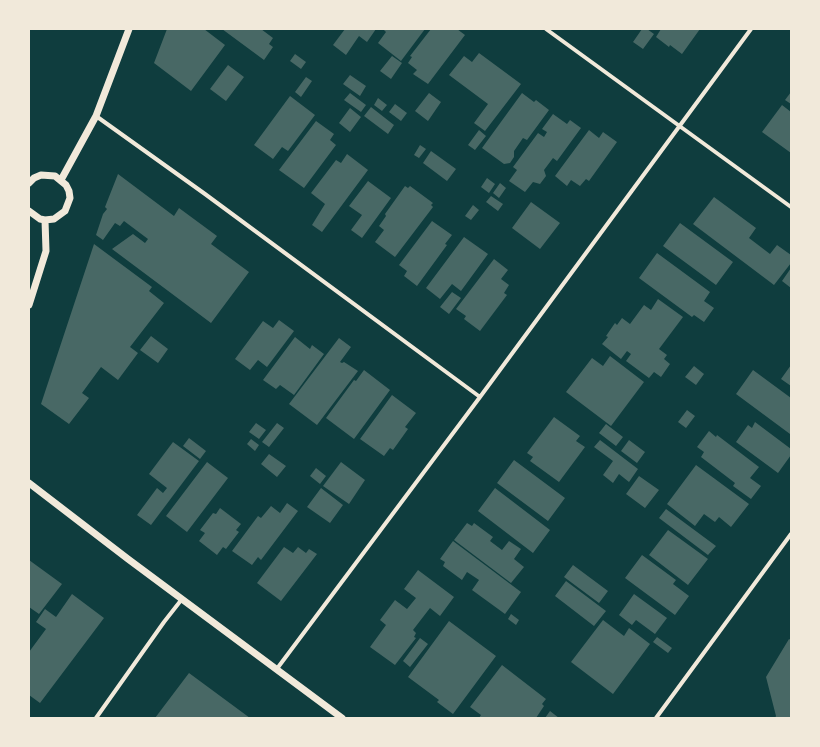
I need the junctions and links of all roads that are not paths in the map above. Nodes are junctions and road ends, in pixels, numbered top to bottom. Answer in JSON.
{"nodes":[{"id":1,"x":129,"y":29,"type":"edge"},
{"id":2,"x":546,"y":29,"type":"edge"},
{"id":3,"x":751,"y":29,"type":"edge"},
{"id":4,"x":96,"y":116,"type":"junction"},
{"id":5,"x":680,"y":127,"type":"junction"},
{"id":6,"x":61,"y":180,"type":"junction"},
{"id":7,"x":29,"y":183,"type":"edge"},
{"id":8,"x":791,"y":207,"type":"edge"},
{"id":9,"x":29,"y":212,"type":"edge"},
{"id":10,"x":45,"y":220,"type":"junction"},
{"id":11,"x":29,"y":305,"type":"edge"},
{"id":12,"x":480,"y":397,"type":"junction"},
{"id":13,"x":29,"y":483,"type":"edge"},
{"id":14,"x":791,"y":534,"type":"edge"},
{"id":15,"x":182,"y":600,"type":"junction"},
{"id":16,"x":276,"y":670,"type":"junction"},
{"id":17,"x":96,"y":718,"type":"edge"},
{"id":18,"x":342,"y":718,"type":"edge"},
{"id":19,"x":656,"y":718,"type":"edge"}],
"edges":[{"from":1,"to":4,"type":"street"},
{"from":2,"to":5,"type":"street"},
{"from":3,"to":5,"type":"street"},
{"from":4,"to":6,"type":"street"},
{"from":4,"to":12,"type":"street"},
{"from":5,"to":8,"type":"street"},
{"from":5,"to":12,"type":"street"},
{"from":6,"to":7,"type":"street"},
{"from":6,"to":10,"type":"street"},
{"from":9,"to":10,"type":"street"},
{"from":10,"to":11,"type":"street"},
{"from":12,"to":16,"type":"street"},
{"from":13,"to":15,"type":"street"},
{"from":14,"to":19,"type":"street"},
{"from":15,"to":16,"type":"street"},
{"from":15,"to":17,"type":"street"},
{"from":16,"to":18,"type":"street"}]}
